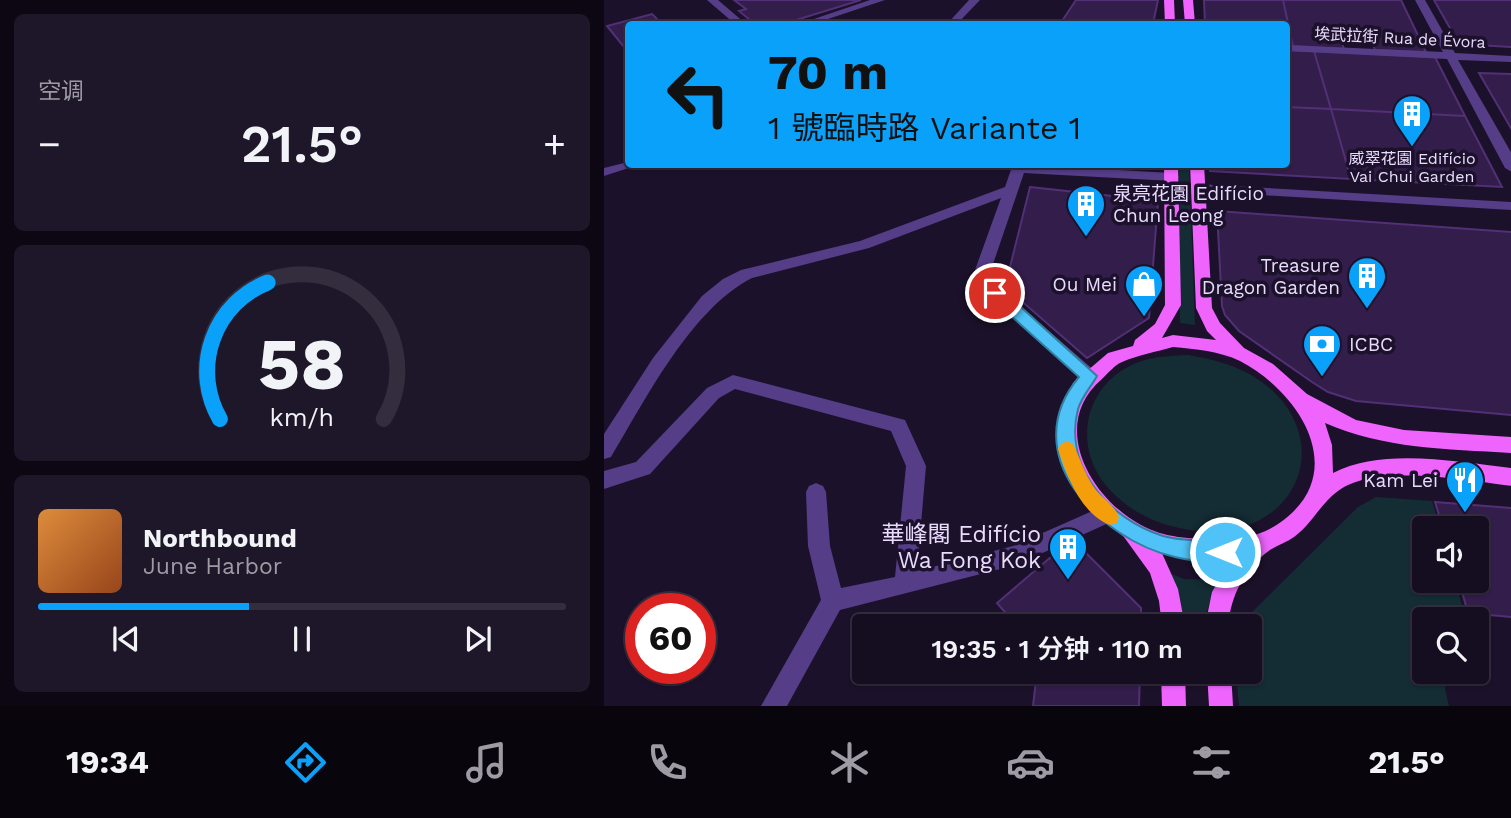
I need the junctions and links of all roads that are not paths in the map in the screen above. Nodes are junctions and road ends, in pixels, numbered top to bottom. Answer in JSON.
{"nodes":[{"id":1,"x":880,"y":0,"type":"edge"},
{"id":2,"x":975,"y":0,"type":"edge"},
{"id":3,"x":1169,"y":0,"type":"edge"},
{"id":4,"x":1188,"y":0,"type":"edge"},
{"id":5,"x":1420,"y":0,"type":"edge"},
{"id":6,"x":735,"y":1,"type":"edge"},
{"id":7,"x":716,"y":3,"type":"edge"},
{"id":8,"x":737,"y":21,"type":"edge"},
{"id":9,"x":807,"y":21,"type":"edge"},
{"id":10,"x":955,"y":21,"type":"edge"},
{"id":11,"x":1170,"y":21,"type":"edge"},
{"id":12,"x":1190,"y":21,"type":"edge"},
{"id":13,"x":1290,"y":48,"type":"edge"},
{"id":14,"x":1450,"y":56,"type":"junction"},
{"id":15,"x":1511,"y":59,"type":"edge"},
{"id":16,"x":625,"y":167,"type":"edge"},
{"id":17,"x":1024,"y":168,"type":"edge"},
{"id":18,"x":1024,"y":168,"type":"edge"},
{"id":19,"x":1083,"y":168,"type":"edge"},
{"id":20,"x":1197,"y":168,"type":"edge"},
{"id":21,"x":1511,"y":168,"type":"edge"},
{"id":22,"x":1171,"y":171,"type":"edge"},
{"id":23,"x":604,"y":172,"type":"edge"},
{"id":24,"x":1198,"y":188,"type":"junction"},
{"id":25,"x":1012,"y":189,"type":"junction"},
{"id":26,"x":1511,"y":206,"type":"edge"},
{"id":27,"x":995,"y":293,"type":"junction"},
{"id":28,"x":1128,"y":350,"type":"junction"},
{"id":29,"x":1252,"y":360,"type":"junction"},
{"id":30,"x":1089,"y":376,"type":"junction"},
{"id":31,"x":1295,"y":392,"type":"junction"},
{"id":32,"x":1511,"y":445,"type":"edge"},
{"id":33,"x":604,"y":451,"type":"edge"},
{"id":34,"x":1511,"y":477,"type":"edge"},
{"id":35,"x":604,"y":480,"type":"edge"},
{"id":36,"x":816,"y":492,"type":"dead end"},
{"id":37,"x":1313,"y":502,"type":"junction"},
{"id":38,"x":1112,"y":518,"type":"junction"},
{"id":39,"x":1267,"y":541,"type":"junction"},
{"id":40,"x":905,"y":586,"type":"junction"},
{"id":41,"x":833,"y":601,"type":"junction"},
{"id":42,"x":1172,"y":614,"type":"edge"},
{"id":43,"x":1219,"y":614,"type":"edge"},
{"id":44,"x":1173,"y":684,"type":"edge"},
{"id":45,"x":1220,"y":684,"type":"edge"},
{"id":46,"x":773,"y":706,"type":"edge"},
{"id":47,"x":1173,"y":706,"type":"edge"},
{"id":48,"x":1221,"y":706,"type":"edge"}],
"edges":[{"from":1,"to":9,"type":"street"},
{"from":2,"to":10,"type":"street"},
{"from":3,"to":11,"type":"main road"},
{"from":4,"to":12,"type":"main road"},
{"from":5,"to":14,"type":"street"},
{"from":6,"to":7,"type":"street"},
{"from":7,"to":8,"type":"street"},
{"from":13,"to":14,"type":"street","name":"埃武拉街 Rua de Évora"},
{"from":14,"to":15,"type":"street","name":"埃武拉街 Rua de Évora"},
{"from":14,"to":21,"type":"street"},
{"from":16,"to":23,"type":"street"},
{"from":17,"to":25,"type":"street"},
{"from":18,"to":27,"type":"street"},
{"from":19,"to":22,"type":"street"},
{"from":20,"to":24,"type":"main road"},
{"from":22,"to":28,"type":"main road"},
{"from":24,"to":26,"type":"street"},
{"from":24,"to":29,"type":"main road"},
{"from":25,"to":27,"type":"street"},
{"from":25,"to":33,"type":"street"},
{"from":27,"to":30,"type":"street"},
{"from":28,"to":29,"type":"main road"},
{"from":28,"to":30,"type":"main road"},
{"from":29,"to":31,"type":"main road"},
{"from":30,"to":38,"type":"main road"},
{"from":31,"to":32,"type":"main road"},
{"from":31,"to":37,"type":"main road"},
{"from":34,"to":37,"type":"main road"},
{"from":35,"to":40,"type":"street"},
{"from":36,"to":41,"type":"street"},
{"from":37,"to":39,"type":"main road"},
{"from":38,"to":39,"type":"main road"},
{"from":38,"to":40,"type":"street"},
{"from":38,"to":42,"type":"main road"},
{"from":39,"to":43,"type":"main road"},
{"from":40,"to":41,"type":"street"},
{"from":41,"to":46,"type":"street"},
{"from":44,"to":47,"type":"main road"},
{"from":45,"to":48,"type":"main road"}]}
